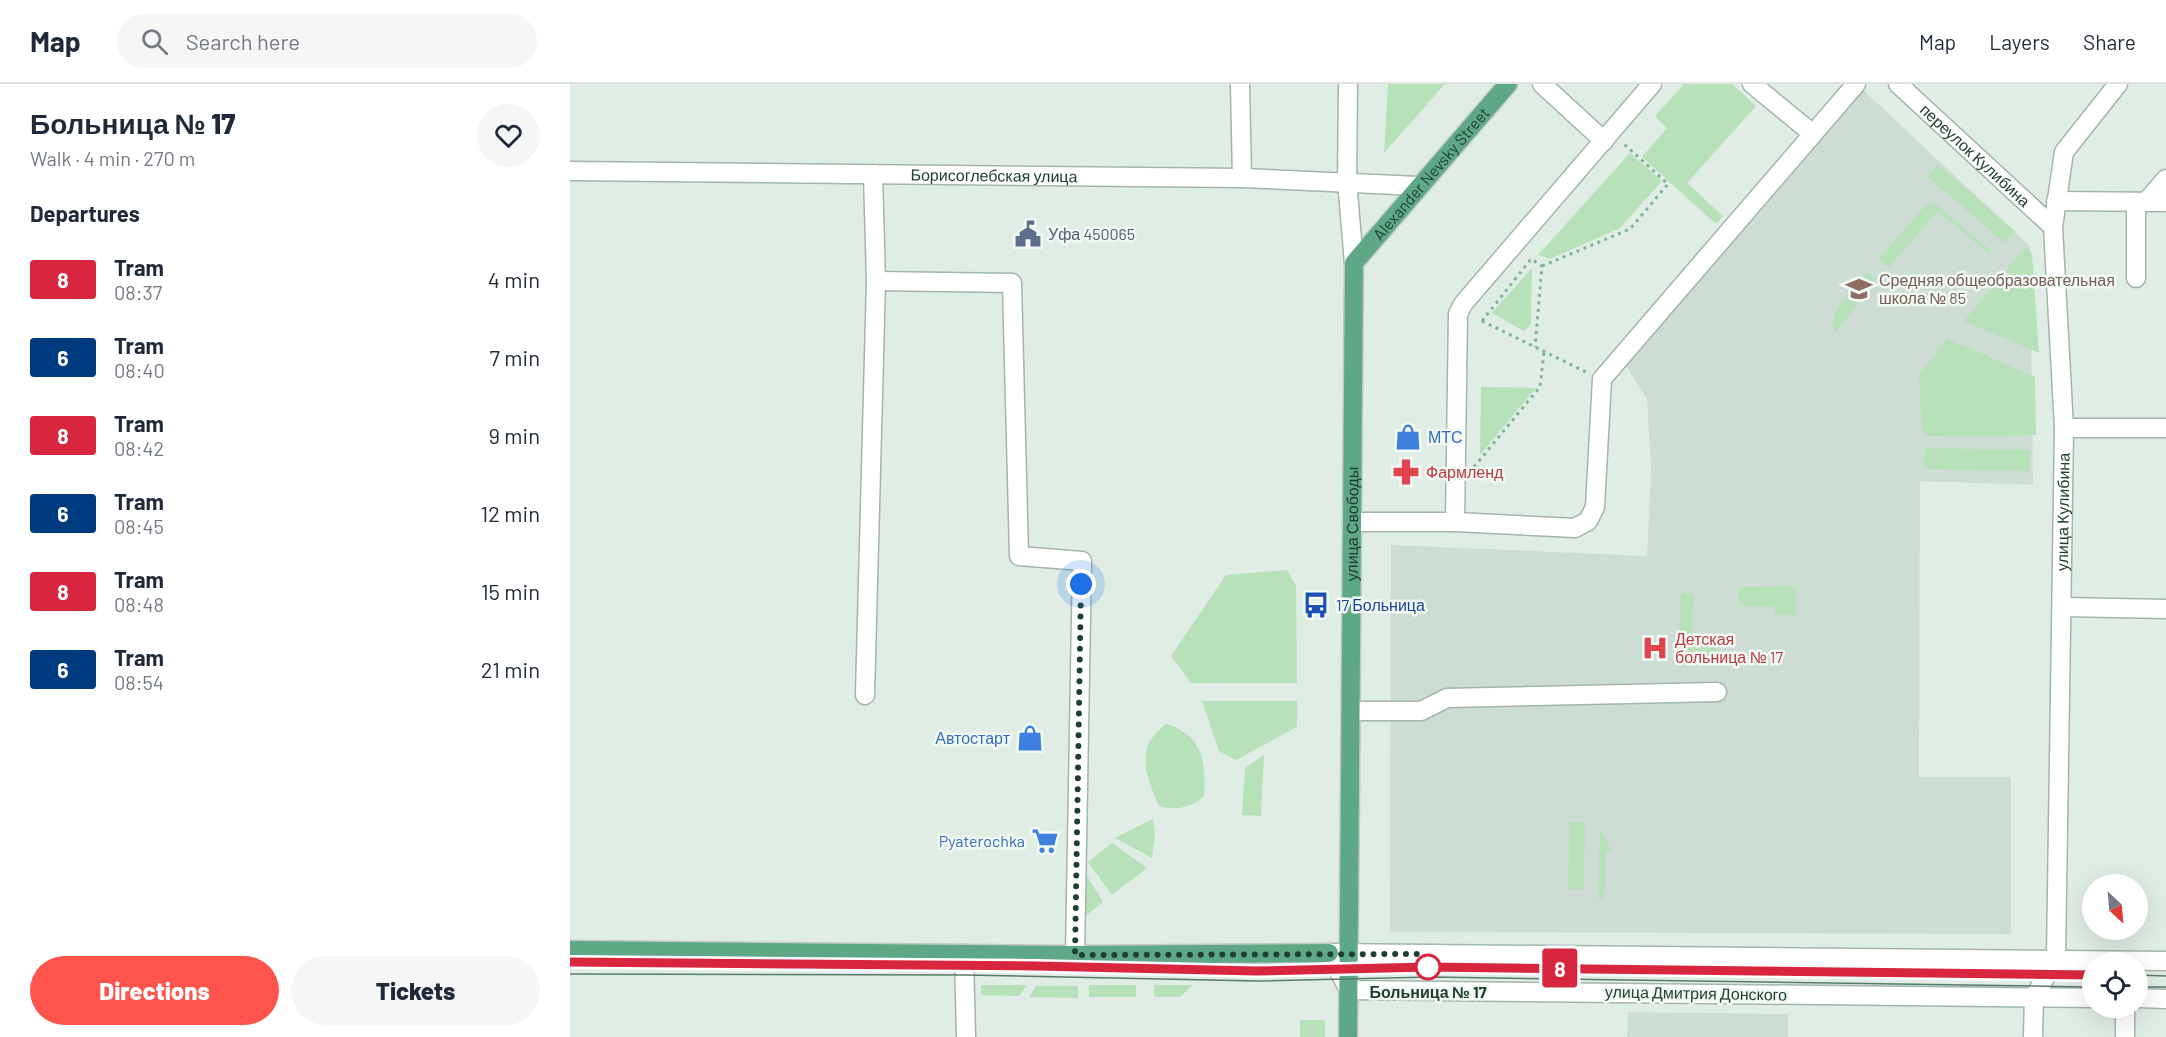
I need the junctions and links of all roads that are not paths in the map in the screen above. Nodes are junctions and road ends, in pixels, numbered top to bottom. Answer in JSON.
{"nodes":[{"id":1,"x":1240,"y":84,"type":"edge"},
{"id":2,"x":1348,"y":84,"type":"edge"},
{"id":3,"x":1508,"y":84,"type":"edge"},
{"id":4,"x":1542,"y":84,"type":"edge"},
{"id":5,"x":1652,"y":84,"type":"edge"},
{"id":6,"x":1752,"y":84,"type":"edge"},
{"id":7,"x":1856,"y":84,"type":"edge"},
{"id":8,"x":1898,"y":84,"type":"edge"},
{"id":9,"x":2118,"y":84,"type":"edge"},
{"id":10,"x":1813,"y":134,"type":"junction"},
{"id":11,"x":1607,"y":136,"type":"junction"},
{"id":12,"x":570,"y":171,"type":"edge"},
{"id":13,"x":873,"y":174,"type":"junction"},
{"id":14,"x":1242,"y":178,"type":"junction"},
{"id":15,"x":2166,"y":179,"type":"edge"},
{"id":16,"x":1347,"y":181,"type":"junction"},
{"id":17,"x":1418,"y":186,"type":"junction"},
{"id":18,"x":2056,"y":201,"type":"junction"},
{"id":19,"x":2141,"y":202,"type":"junction"},
{"id":20,"x":2166,"y":202,"type":"edge"},
{"id":21,"x":2053,"y":227,"type":"junction"},
{"id":22,"x":1354,"y":263,"type":"junction"},
{"id":23,"x":2136,"y":278,"type":"dead end"},
{"id":24,"x":876,"y":281,"type":"junction"},
{"id":25,"x":2064,"y":428,"type":"junction"},
{"id":26,"x":2166,"y":428,"type":"edge"},
{"id":27,"x":1352,"y":522,"type":"junction"},
{"id":28,"x":1455,"y":522,"type":"junction"},
{"id":29,"x":2063,"y":607,"type":"junction"},
{"id":30,"x":2166,"y":609,"type":"edge"},
{"id":31,"x":1718,"y":692,"type":"dead end"},
{"id":32,"x":866,"y":695,"type":"dead end"},
{"id":33,"x":1351,"y":711,"type":"junction"},
{"id":34,"x":570,"y":950,"type":"edge"},
{"id":35,"x":1329,"y":953,"type":"junction"},
{"id":36,"x":1350,"y":953,"type":"junction"},
{"id":37,"x":964,"y":954,"type":"junction"},
{"id":38,"x":1075,"y":955,"type":"junction"},
{"id":39,"x":2056,"y":959,"type":"junction"},
{"id":40,"x":2166,"y":961,"type":"edge"},
{"id":41,"x":1349,"y":990,"type":"junction"},
{"id":42,"x":2034,"y":997,"type":"junction"},
{"id":43,"x":2082,"y":998,"type":"edge"},
{"id":44,"x":2148,"y":999,"type":"edge"},
{"id":45,"x":2166,"y":999,"type":"edge"},
{"id":46,"x":2125,"y":1018,"type":"edge"},
{"id":47,"x":966,"y":1037,"type":"edge"},
{"id":48,"x":1348,"y":1037,"type":"edge"},
{"id":49,"x":2033,"y":1037,"type":"edge"},
{"id":50,"x":2125,"y":1037,"type":"edge"}],
"edges":[{"from":1,"to":14,"type":"street"},
{"from":2,"to":16,"type":"street","name":"улица Свободы"},
{"from":3,"to":17,"type":"main road","name":"Alexander Nevsky Street"},
{"from":4,"to":11,"type":"street"},
{"from":5,"to":11,"type":"street"},
{"from":6,"to":10,"type":"street"},
{"from":7,"to":10,"type":"street"},
{"from":8,"to":21,"type":"street","name":"переулок Кулибина"},
{"from":9,"to":18,"type":"street","name":"улица Кулибина"},
{"from":10,"to":28,"type":"street"},
{"from":11,"to":28,"type":"street"},
{"from":12,"to":13,"type":"street","name":"Борисоглебская улица"},
{"from":13,"to":14,"type":"street","name":"Борисоглебская улица"},
{"from":13,"to":24,"type":"street"},
{"from":14,"to":16,"type":"street","name":"Борисоглебская улица"},
{"from":15,"to":19,"type":"street"},
{"from":16,"to":17,"type":"street","name":"Борисоглебская улица"},
{"from":16,"to":22,"type":"street","name":"улица Свободы"},
{"from":17,"to":22,"type":"main road","name":"Alexander Nevsky Street"},
{"from":18,"to":19,"type":"street"},
{"from":18,"to":21,"type":"street","name":"улица Кулибина"},
{"from":19,"to":20,"type":"street"},
{"from":19,"to":23,"type":"street"},
{"from":21,"to":25,"type":"street","name":"улица Кулибина"},
{"from":22,"to":27,"type":"main road","name":"улица Свободы"},
{"from":24,"to":32,"type":"street"},
{"from":24,"to":38,"type":"street"},
{"from":25,"to":26,"type":"street"},
{"from":25,"to":29,"type":"street","name":"улица Кулибина"},
{"from":27,"to":28,"type":"street"},
{"from":27,"to":33,"type":"main road","name":"улица Свободы"},
{"from":29,"to":30,"type":"street"},
{"from":29,"to":39,"type":"street","name":"улица Кулибина"},
{"from":31,"to":33,"type":"street"},
{"from":33,"to":36,"type":"main road","name":"улица Свободы"},
{"from":34,"to":37,"type":"main road"},
{"from":35,"to":36,"type":"street"},
{"from":35,"to":38,"type":"main road"},
{"from":35,"to":41,"type":"street"},
{"from":36,"to":39,"type":"street"},
{"from":36,"to":41,"type":"main road","name":"улица Свободы"},
{"from":37,"to":38,"type":"main road"},
{"from":37,"to":47,"type":"street"},
{"from":39,"to":40,"type":"street"},
{"from":39,"to":42,"type":"street"},
{"from":41,"to":42,"type":"street","name":"улица Дмитрия Донского"},
{"from":41,"to":48,"type":"main road","name":"улица Свободы"},
{"from":42,"to":43,"type":"street","name":"улица Дмитрия Донского"},
{"from":42,"to":49,"type":"street"},
{"from":44,"to":45,"type":"street"},
{"from":46,"to":50,"type":"street"}]}
